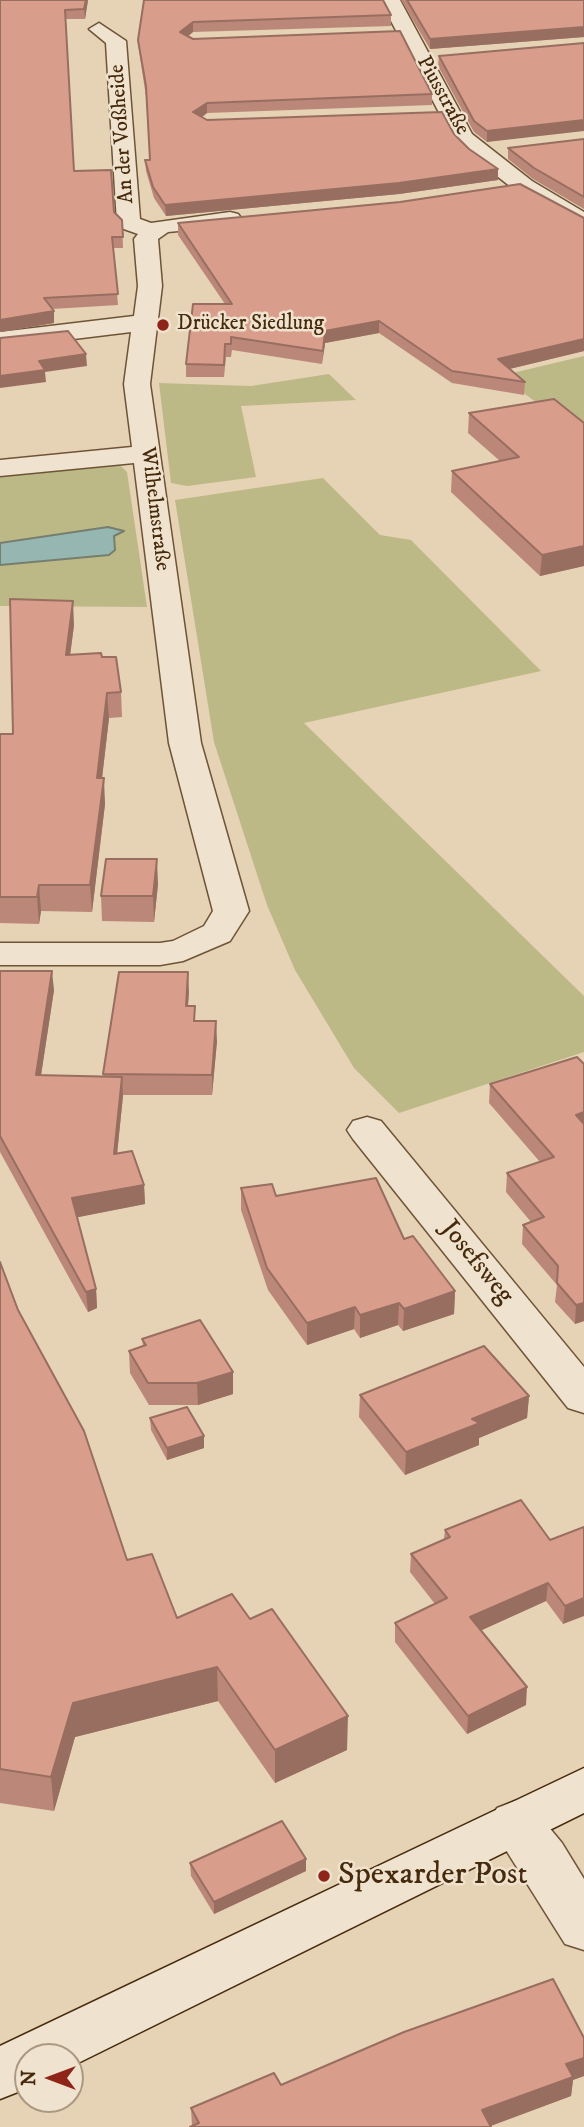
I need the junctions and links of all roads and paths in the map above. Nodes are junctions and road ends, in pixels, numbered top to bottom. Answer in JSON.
{"nodes":[{"id":1,"x":390,"y":0,"type":"edge"},
{"id":2,"x":99,"y":29,"type":"dead end"},
{"id":3,"x":408,"y":33,"type":"junction"},
{"id":4,"x":381,"y":34,"type":"edge"},
{"id":5,"x":449,"y":57,"type":"edge"},
{"id":6,"x":422,"y":59,"type":"junction"},
{"id":7,"x":450,"y":113,"type":"junction"},
{"id":8,"x":423,"y":114,"type":"edge"},
{"id":9,"x":517,"y":148,"type":"edge"},
{"id":10,"x":478,"y":152,"type":"junction"},
{"id":11,"x":524,"y":186,"type":"junction"},
{"id":12,"x":499,"y":190,"type":"edge"},
{"id":13,"x":251,"y":217,"type":"edge"},
{"id":14,"x":584,"y":222,"type":"edge"},
{"id":15,"x":152,"y":231,"type":"junction"},
{"id":16,"x":146,"y":324,"type":"junction"},
{"id":17,"x":0,"y":340,"type":"edge"},
{"id":18,"x":146,"y":454,"type":"junction"},
{"id":19,"x":0,"y":468,"type":"edge"},
{"id":20,"x":0,"y":954,"type":"edge"},
{"id":21,"x":367,"y":1130,"type":"dead end"},
{"id":22,"x":584,"y":1397,"type":"edge"},
{"id":23,"x":584,"y":1789,"type":"edge"},
{"id":24,"x":515,"y":1823,"type":"junction"},
{"id":25,"x":584,"y":1927,"type":"edge"},
{"id":26,"x":63,"y":2043,"type":"edge"}],
"edges":[{"from":1,"to":3,"type":"street","name":"Piusstraße"},
{"from":2,"to":15,"type":"street","name":"An der Voßheide"},
{"from":3,"to":4,"type":"street"},
{"from":3,"to":6,"type":"street","name":"Piusstraße"},
{"from":5,"to":6,"type":"street"},
{"from":6,"to":7,"type":"street","name":"Piusstraße"},
{"from":7,"to":8,"type":"street"},
{"from":7,"to":10,"type":"street","name":"Piusstraße"},
{"from":9,"to":10,"type":"street"},
{"from":10,"to":11,"type":"street","name":"Piusstraße"},
{"from":11,"to":12,"type":"street"},
{"from":11,"to":14,"type":"street","name":"Piusstraße"},
{"from":13,"to":15,"type":"street"},
{"from":15,"to":16,"type":"street","name":"Wilhelmstraße"},
{"from":16,"to":17,"type":"street"},
{"from":16,"to":18,"type":"street","name":"Wilhelmstraße"},
{"from":18,"to":19,"type":"street"},
{"from":18,"to":20,"type":"street","name":"Wilhelmstraße"},
{"from":21,"to":22,"type":"street","name":"Josefsweg"},
{"from":23,"to":24,"type":"street"},
{"from":24,"to":25,"type":"street"},
{"from":24,"to":26,"type":"street"}]}
